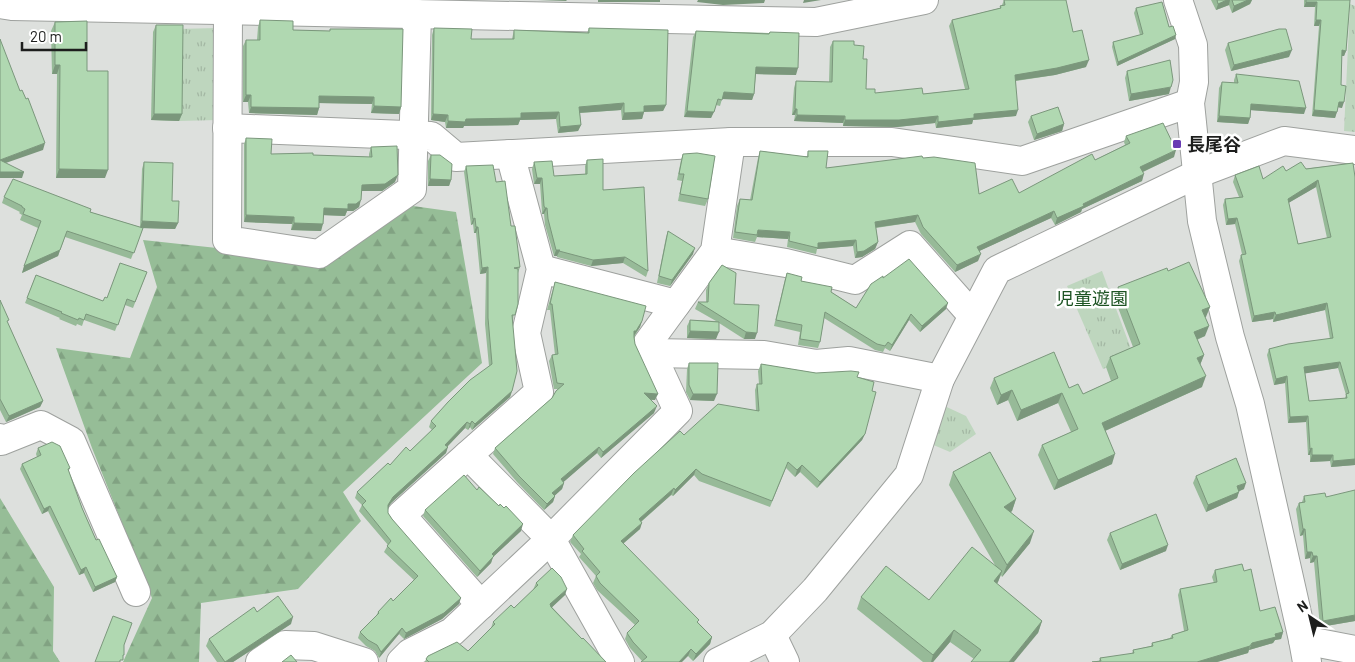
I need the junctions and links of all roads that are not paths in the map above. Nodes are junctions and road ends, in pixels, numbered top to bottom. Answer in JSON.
{"nodes":[{"id":1,"x":924,"y":0,"type":"edge"},
{"id":2,"x":1178,"y":0,"type":"edge"},
{"id":3,"x":0,"y":4,"type":"edge"},
{"id":4,"x":64,"y":4,"type":"edge"},
{"id":5,"x":340,"y":6,"type":"edge"},
{"id":6,"x":581,"y":9,"type":"edge"},
{"id":7,"x":228,"y":10,"type":"junction"},
{"id":8,"x":679,"y":10,"type":"edge"},
{"id":9,"x":779,"y":11,"type":"edge"},
{"id":10,"x":417,"y":14,"type":"junction"},
{"id":11,"x":1190,"y":103,"type":"junction"},
{"id":12,"x":227,"y":128,"type":"junction"},
{"id":13,"x":414,"y":134,"type":"junction"},
{"id":14,"x":731,"y":142,"type":"junction"},
{"id":15,"x":1355,"y":150,"type":"edge"},
{"id":16,"x":510,"y":154,"type":"junction"},
{"id":17,"x":1196,"y":174,"type":"junction"},
{"id":18,"x":715,"y":251,"type":"junction"},
{"id":19,"x":541,"y":269,"type":"junction"},
{"id":20,"x":676,"y":304,"type":"junction"},
{"id":21,"x":972,"y":315,"type":"junction"},
{"id":22,"x":651,"y":353,"type":"junction"},
{"id":23,"x":940,"y":379,"type":"junction"},
{"id":24,"x":0,"y":438,"type":"edge"},
{"id":25,"x":468,"y":455,"type":"junction"},
{"id":26,"x":551,"y":540,"type":"junction"},
{"id":27,"x":136,"y":592,"type":"dead end"},
{"id":28,"x":482,"y":605,"type":"junction"},
{"id":29,"x":772,"y":635,"type":"junction"},
{"id":30,"x":1355,"y":650,"type":"edge"},
{"id":31,"x":1305,"y":651,"type":"edge"},
{"id":32,"x":352,"y":660,"type":"edge"},
{"id":33,"x":260,"y":662,"type":"edge"},
{"id":34,"x":401,"y":662,"type":"edge"},
{"id":35,"x":620,"y":662,"type":"edge"},
{"id":36,"x":718,"y":662,"type":"edge"},
{"id":37,"x":785,"y":662,"type":"edge"}],
"edges":[{"from":1,"to":9,"type":"street"},
{"from":2,"to":11,"type":"street"},
{"from":3,"to":4,"type":"street"},
{"from":4,"to":7,"type":"street"},
{"from":5,"to":7,"type":"street"},
{"from":5,"to":10,"type":"street"},
{"from":6,"to":8,"type":"street"},
{"from":6,"to":10,"type":"street"},
{"from":7,"to":12,"type":"street"},
{"from":8,"to":9,"type":"street"},
{"from":10,"to":13,"type":"street"},
{"from":11,"to":14,"type":"street"},
{"from":11,"to":17,"type":"street"},
{"from":12,"to":13,"type":"street"},
{"from":12,"to":13,"type":"street"},
{"from":13,"to":16,"type":"street"},
{"from":14,"to":16,"type":"street"},
{"from":14,"to":18,"type":"street"},
{"from":15,"to":17,"type":"street"},
{"from":16,"to":19,"type":"street"},
{"from":17,"to":21,"type":"street"},
{"from":17,"to":31,"type":"street"},
{"from":18,"to":20,"type":"street"},
{"from":18,"to":21,"type":"street"},
{"from":19,"to":20,"type":"street"},
{"from":19,"to":25,"type":"street"},
{"from":20,"to":22,"type":"street"},
{"from":21,"to":23,"type":"street"},
{"from":22,"to":23,"type":"street"},
{"from":22,"to":26,"type":"street"},
{"from":23,"to":29,"type":"street"},
{"from":24,"to":27,"type":"street"},
{"from":25,"to":26,"type":"street"},
{"from":25,"to":28,"type":"street"},
{"from":26,"to":28,"type":"street"},
{"from":26,"to":35,"type":"street"},
{"from":28,"to":34,"type":"street"},
{"from":29,"to":36,"type":"street"},
{"from":29,"to":37,"type":"street"},
{"from":30,"to":31,"type":"street"},
{"from":32,"to":33,"type":"street"}]}
